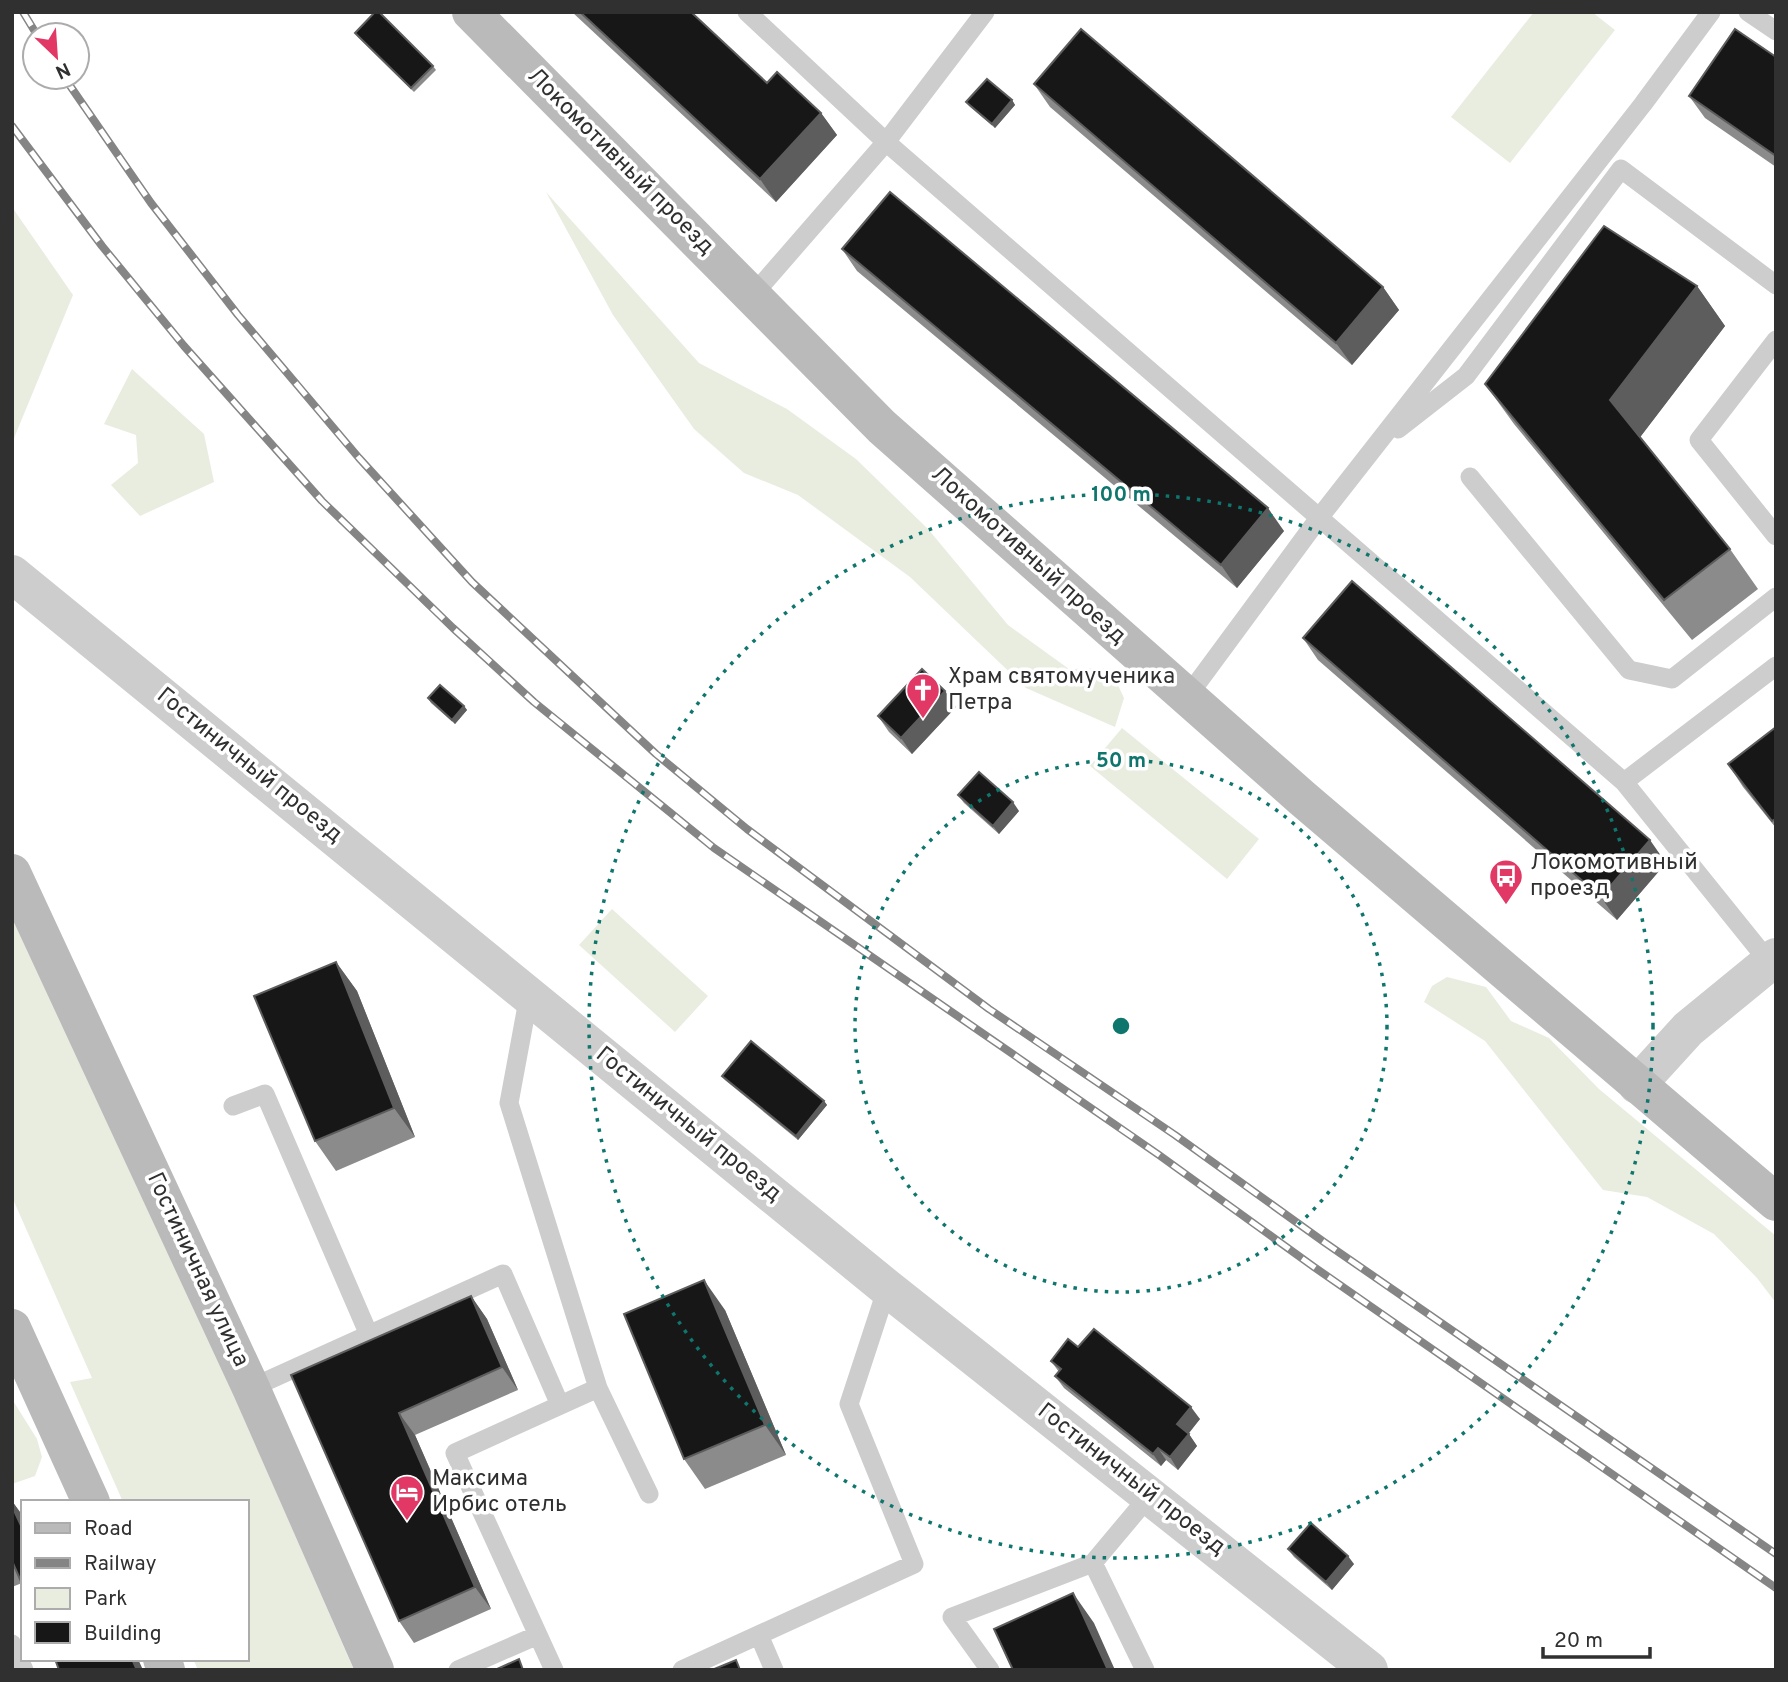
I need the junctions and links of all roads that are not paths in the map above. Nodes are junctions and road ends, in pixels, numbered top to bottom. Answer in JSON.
{"nodes":[{"id":1,"x":471,"y":12,"type":"edge"},
{"id":2,"x":747,"y":12,"type":"edge"},
{"id":3,"x":985,"y":12,"type":"edge"},
{"id":4,"x":1711,"y":12,"type":"edge"},
{"id":5,"x":1748,"y":12,"type":"edge"},
{"id":6,"x":1776,"y":31,"type":"edge"},
{"id":7,"x":886,"y":142,"type":"junction"},
{"id":8,"x":1776,"y":285,"type":"edge"},
{"id":9,"x":752,"y":296,"type":"junction"},
{"id":10,"x":1776,"y":340,"type":"edge"},
{"id":11,"x":1375,"y":447,"type":"junction"},
{"id":12,"x":1470,"y":477,"type":"dead end"},
{"id":13,"x":1319,"y":518,"type":"junction"},
{"id":14,"x":1776,"y":536,"type":"edge"},
{"id":15,"x":12,"y":574,"type":"edge"},
{"id":16,"x":1776,"y":597,"type":"edge"},
{"id":17,"x":1776,"y":666,"type":"edge"},
{"id":18,"x":1187,"y":697,"type":"junction"},
{"id":19,"x":1624,"y":782,"type":"junction"},
{"id":20,"x":12,"y":873,"type":"edge"},
{"id":21,"x":1772,"y":960,"type":"edge"},
{"id":22,"x":530,"y":995,"type":"junction"},
{"id":23,"x":1637,"y":1085,"type":"junction"},
{"id":24,"x":233,"y":1106,"type":"dead end"},
{"id":25,"x":1776,"y":1202,"type":"edge"},
{"id":26,"x":887,"y":1287,"type":"junction"},
{"id":27,"x":12,"y":1328,"type":"edge"},
{"id":28,"x":369,"y":1335,"type":"junction"},
{"id":29,"x":251,"y":1388,"type":"junction"},
{"id":30,"x":598,"y":1388,"type":"junction"},
{"id":31,"x":560,"y":1405,"type":"junction"},
{"id":32,"x":649,"y":1494,"type":"dead end"},
{"id":33,"x":1150,"y":1495,"type":"junction"},
{"id":34,"x":90,"y":1500,"type":"edge"},
{"id":35,"x":1093,"y":1563,"type":"junction"},
{"id":36,"x":538,"y":1635,"type":"junction"},
{"id":37,"x":759,"y":1635,"type":"junction"},
{"id":38,"x":12,"y":1644,"type":"edge"},
{"id":39,"x":24,"y":1670,"type":"edge"},
{"id":40,"x":375,"y":1670,"type":"edge"},
{"id":41,"x":458,"y":1670,"type":"edge"},
{"id":42,"x":554,"y":1670,"type":"edge"},
{"id":43,"x":682,"y":1670,"type":"edge"},
{"id":44,"x":775,"y":1670,"type":"edge"},
{"id":45,"x":990,"y":1670,"type":"edge"},
{"id":46,"x":1145,"y":1670,"type":"edge"},
{"id":47,"x":1369,"y":1670,"type":"edge"}],
"edges":[{"from":1,"to":9,"type":"street","name":"Локомотивный проезд"},
{"from":2,"to":7,"type":"lane"},
{"from":3,"to":7,"type":"lane"},
{"from":4,"to":11,"type":"lane"},
{"from":5,"to":6,"type":"lane"},
{"from":7,"to":9,"type":"lane"},
{"from":7,"to":13,"type":"lane"},
{"from":8,"to":11,"type":"lane"},
{"from":9,"to":18,"type":"street","name":"Локомотивный проезд"},
{"from":10,"to":14,"type":"lane"},
{"from":11,"to":13,"type":"lane"},
{"from":12,"to":16,"type":"lane"},
{"from":13,"to":18,"type":"lane"},
{"from":13,"to":19,"type":"lane"},
{"from":15,"to":22,"type":"street","name":"Гостиничный проезд"},
{"from":17,"to":19,"type":"lane"},
{"from":18,"to":23,"type":"street","name":"Локомотивный проезд"},
{"from":19,"to":21,"type":"lane"},
{"from":20,"to":29,"type":"street","name":"Гостиничная улица"},
{"from":21,"to":23,"type":"street"},
{"from":22,"to":26,"type":"street","name":"Гостиничный проезд"},
{"from":22,"to":30,"type":"lane"},
{"from":23,"to":25,"type":"street","name":"Локомотивный проезд"},
{"from":24,"to":28,"type":"lane"},
{"from":26,"to":33,"type":"street","name":"Гостиничный проезд"},
{"from":26,"to":37,"type":"lane"},
{"from":27,"to":34,"type":"street"},
{"from":28,"to":29,"type":"lane"},
{"from":28,"to":31,"type":"lane"},
{"from":29,"to":40,"type":"street","name":"Гостиничная улица"},
{"from":30,"to":31,"type":"lane"},
{"from":30,"to":32,"type":"lane"},
{"from":31,"to":36,"type":"lane"},
{"from":33,"to":35,"type":"lane"},
{"from":33,"to":47,"type":"street","name":"Гостиничный проезд"},
{"from":35,"to":45,"type":"lane"},
{"from":35,"to":46,"type":"lane"},
{"from":36,"to":41,"type":"lane"},
{"from":36,"to":42,"type":"lane"},
{"from":37,"to":43,"type":"lane"},
{"from":37,"to":44,"type":"lane"},
{"from":38,"to":39,"type":"lane"}]}
